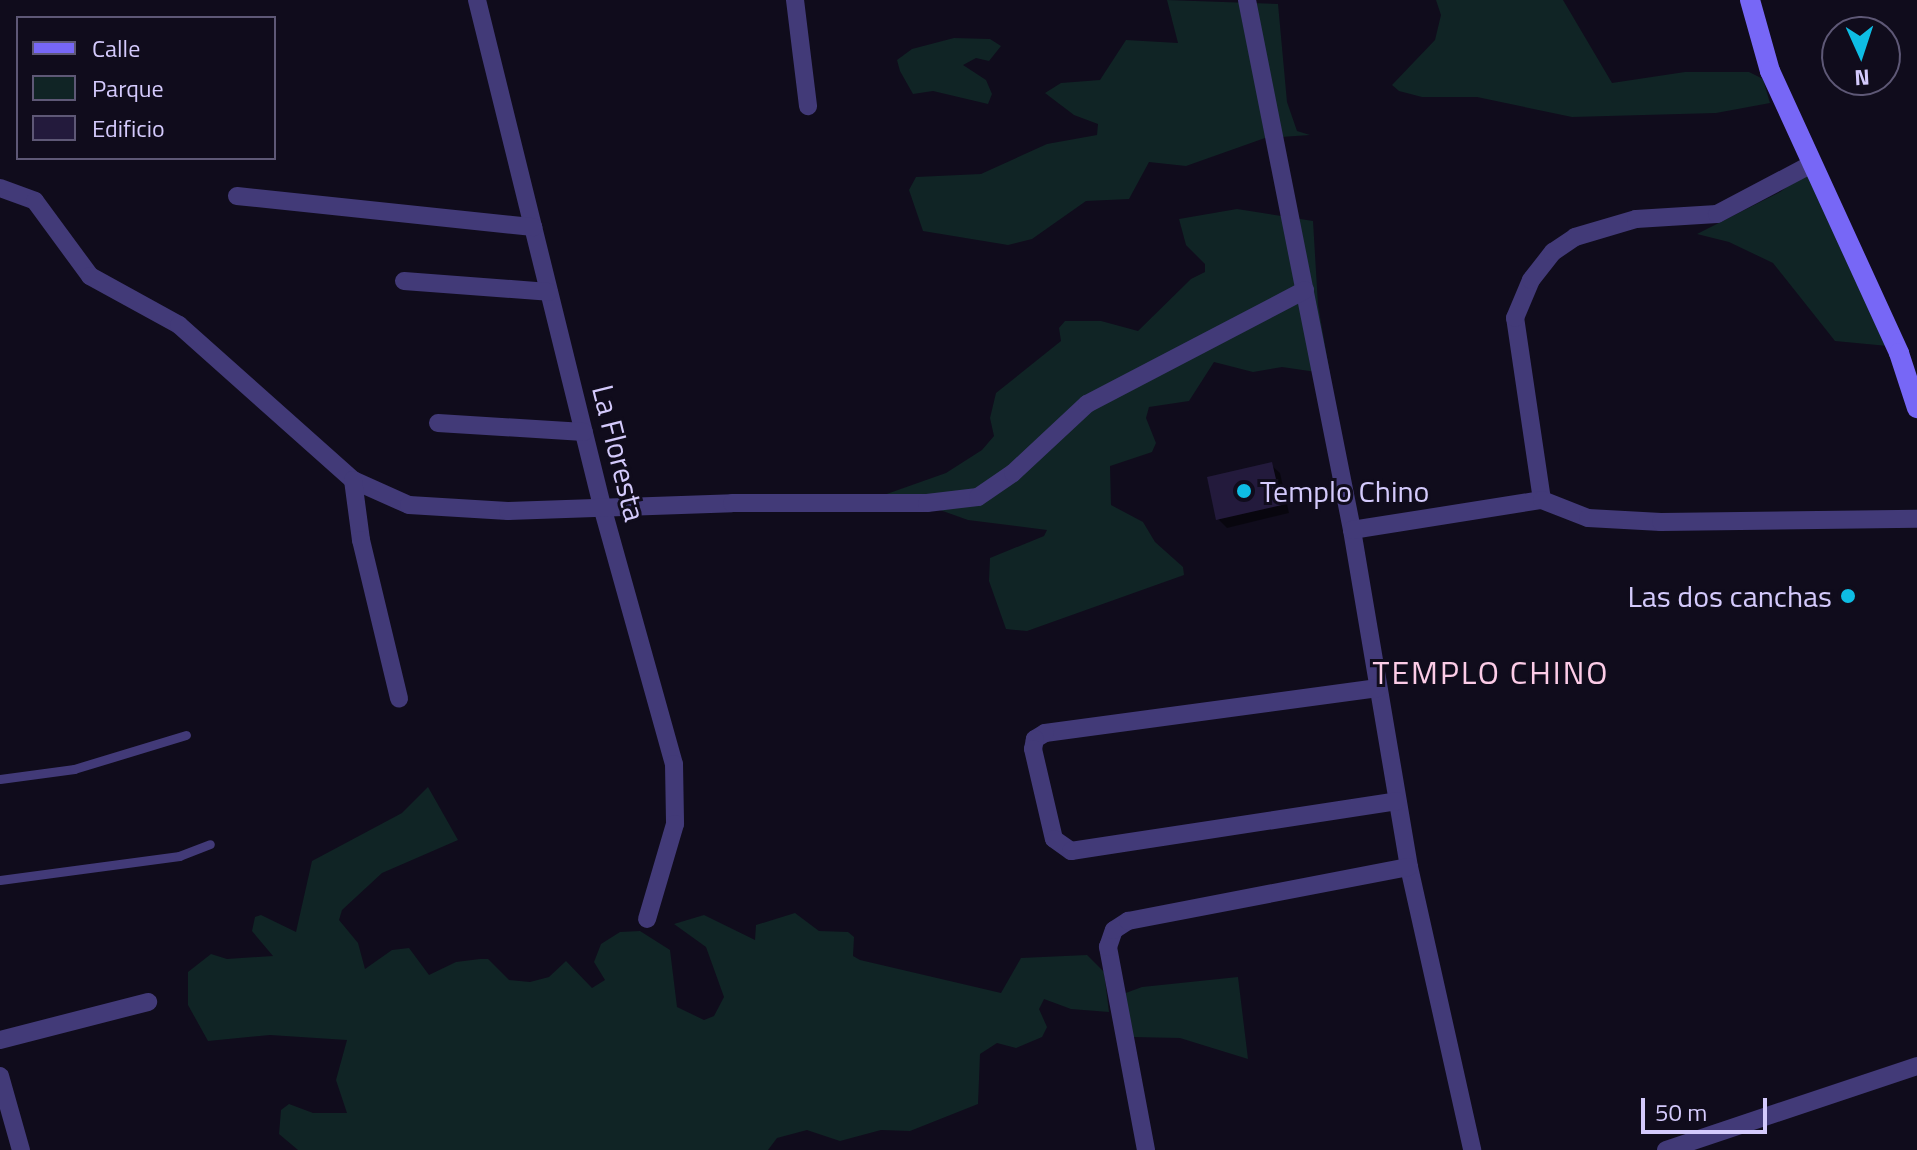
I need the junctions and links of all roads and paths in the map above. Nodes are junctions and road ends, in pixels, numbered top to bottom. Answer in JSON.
{"nodes":[{"id":1,"x":477,"y":0,"type":"edge"},
{"id":2,"x":795,"y":0,"type":"edge"},
{"id":3,"x":1247,"y":0,"type":"edge"},
{"id":4,"x":1750,"y":0,"type":"edge"},
{"id":5,"x":808,"y":106,"type":"dead end"},
{"id":6,"x":1810,"y":165,"type":"junction"},
{"id":7,"x":0,"y":188,"type":"edge"},
{"id":8,"x":237,"y":196,"type":"dead end"},
{"id":9,"x":533,"y":227,"type":"junction"},
{"id":10,"x":404,"y":281,"type":"dead end"},
{"id":11,"x":1305,"y":290,"type":"junction"},
{"id":12,"x":549,"y":292,"type":"junction"},
{"id":13,"x":1917,"y":408,"type":"edge"},
{"id":14,"x":438,"y":423,"type":"dead end"},
{"id":15,"x":584,"y":432,"type":"junction"},
{"id":16,"x":353,"y":480,"type":"junction"},
{"id":17,"x":1542,"y":500,"type":"junction"},
{"id":18,"x":603,"y":510,"type":"junction"},
{"id":19,"x":1917,"y":519,"type":"edge"},
{"id":20,"x":1352,"y":530,"type":"junction"},
{"id":21,"x":1378,"y":688,"type":"junction"},
{"id":22,"x":399,"y":698,"type":"dead end"},
{"id":23,"x":186,"y":735,"type":"dead end"},
{"id":24,"x":0,"y":779,"type":"edge"},
{"id":25,"x":1397,"y":801,"type":"junction"},
{"id":26,"x":210,"y":844,"type":"dead end"},
{"id":27,"x":1409,"y":867,"type":"junction"},
{"id":28,"x":0,"y":880,"type":"edge"},
{"id":29,"x":647,"y":919,"type":"dead end"},
{"id":30,"x":148,"y":1002,"type":"dead end"},
{"id":31,"x":0,"y":1040,"type":"edge"},
{"id":32,"x":1917,"y":1066,"type":"edge"},
{"id":33,"x":0,"y":1076,"type":"edge"},
{"id":34,"x":21,"y":1150,"type":"edge"},
{"id":35,"x":1146,"y":1150,"type":"edge"},
{"id":36,"x":1472,"y":1150,"type":"edge"},
{"id":37,"x":1666,"y":1150,"type":"edge"}],
"edges":[{"from":1,"to":9,"type":"street","name":"La Floresta"},
{"from":2,"to":5,"type":"street"},
{"from":3,"to":11,"type":"street"},
{"from":4,"to":6,"type":"street"},
{"from":6,"to":13,"type":"street"},
{"from":6,"to":17,"type":"street"},
{"from":7,"to":16,"type":"street"},
{"from":8,"to":9,"type":"street"},
{"from":9,"to":12,"type":"street","name":"La Floresta"},
{"from":10,"to":12,"type":"street"},
{"from":11,"to":18,"type":"street"},
{"from":11,"to":20,"type":"street"},
{"from":12,"to":15,"type":"street","name":"La Floresta"},
{"from":14,"to":15,"type":"street"},
{"from":15,"to":18,"type":"street","name":"La Floresta"},
{"from":16,"to":18,"type":"street"},
{"from":16,"to":22,"type":"street"},
{"from":17,"to":19,"type":"street"},
{"from":17,"to":20,"type":"street"},
{"from":18,"to":29,"type":"street","name":"La Floresta"},
{"from":20,"to":21,"type":"street"},
{"from":21,"to":25,"type":"street"},
{"from":21,"to":25,"type":"street"},
{"from":23,"to":24,"type":"lane"},
{"from":25,"to":27,"type":"street"},
{"from":26,"to":28,"type":"lane"},
{"from":27,"to":35,"type":"street"},
{"from":27,"to":36,"type":"street"},
{"from":30,"to":31,"type":"street"},
{"from":32,"to":37,"type":"street"},
{"from":33,"to":34,"type":"street"}]}
